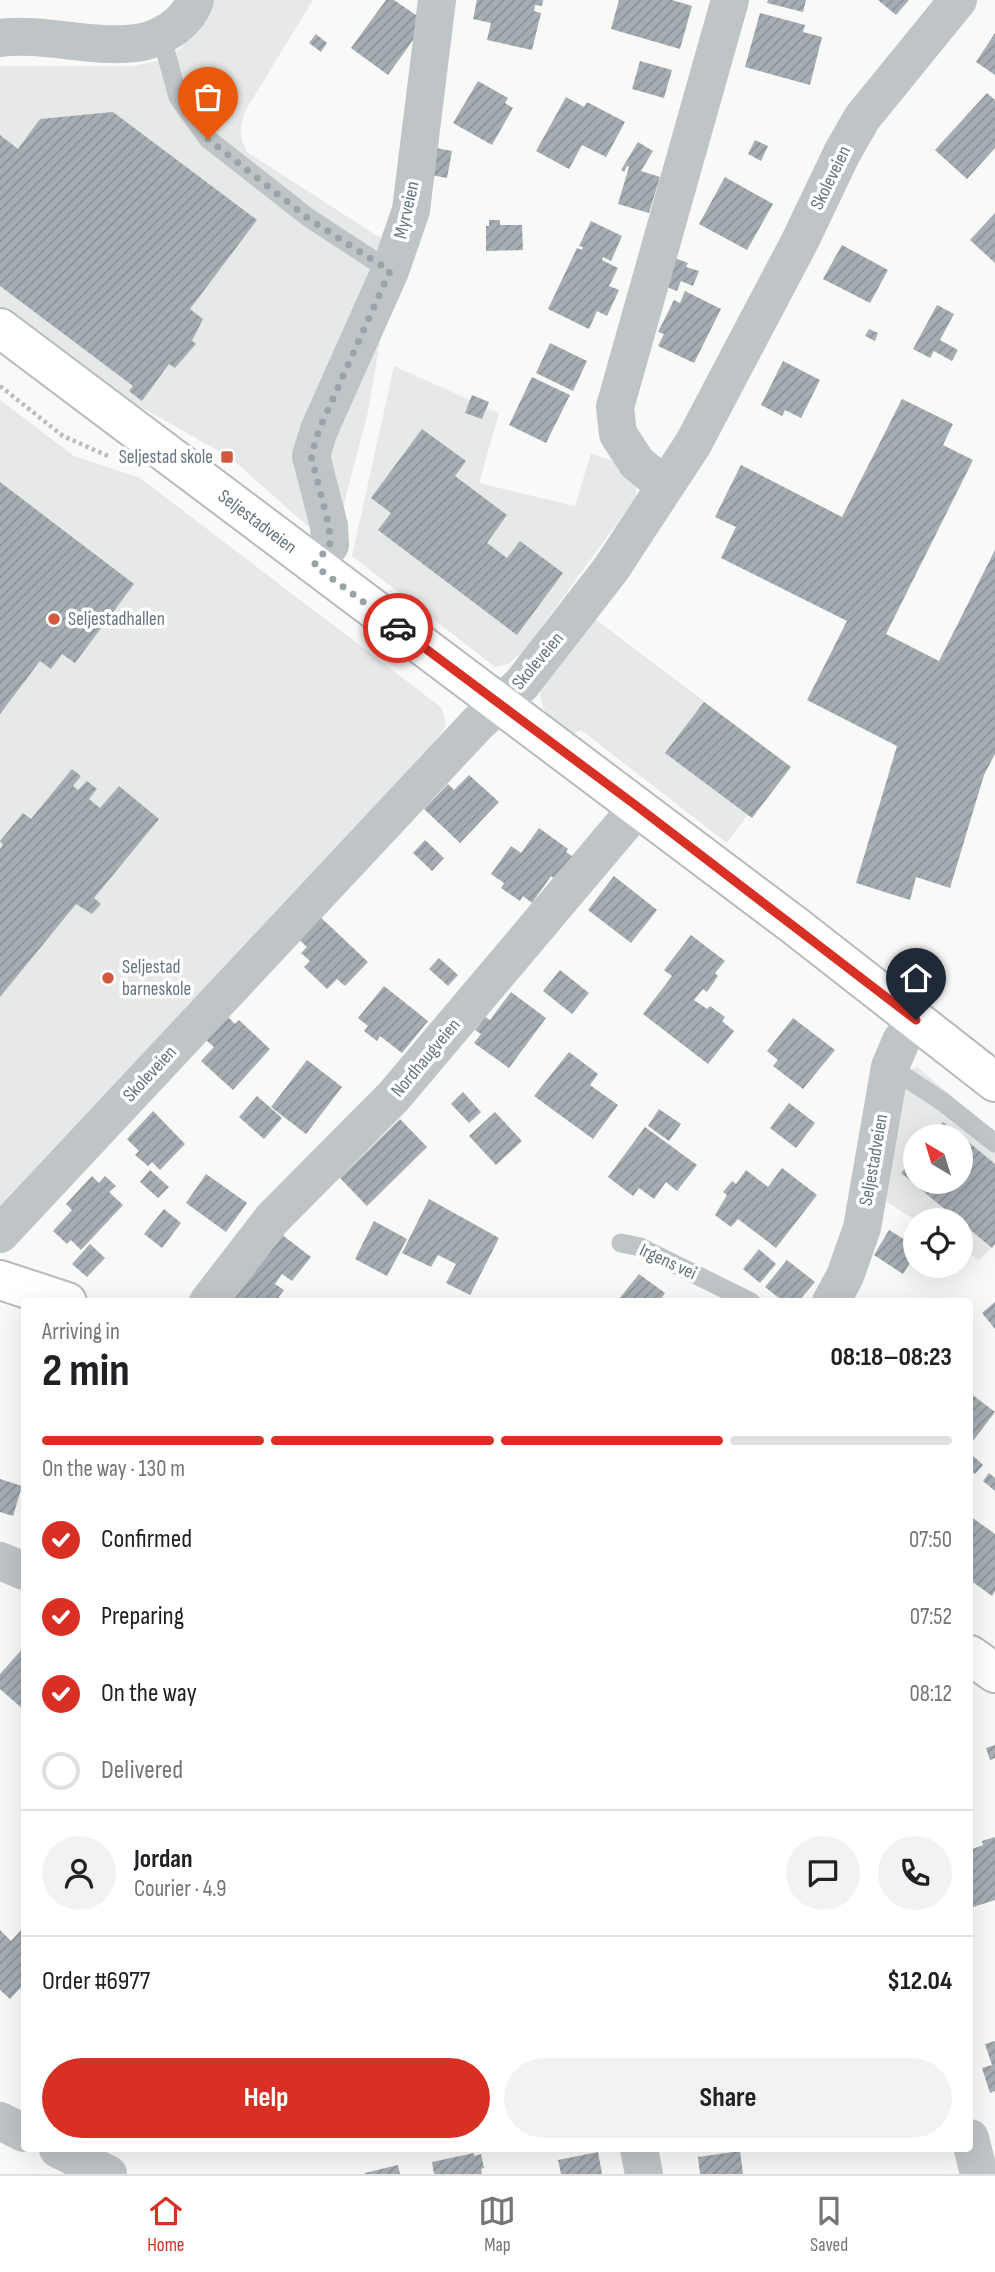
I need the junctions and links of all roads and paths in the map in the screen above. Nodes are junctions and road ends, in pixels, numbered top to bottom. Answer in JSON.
{"nodes":[{"id":1,"x":195,"y":0,"type":"edge"},
{"id":2,"x":437,"y":0,"type":"edge"},
{"id":3,"x":730,"y":0,"type":"edge"},
{"id":4,"x":958,"y":0,"type":"edge"},
{"id":5,"x":161,"y":35,"type":"junction"},
{"id":6,"x":0,"y":38,"type":"edge"},
{"id":7,"x":390,"y":271,"type":"junction"},
{"id":8,"x":0,"y":328,"type":"edge"},
{"id":9,"x":666,"y":486,"type":"junction"},
{"id":10,"x":314,"y":565,"type":"junction"},
{"id":11,"x":499,"y":704,"type":"junction"},
{"id":12,"x":638,"y":807,"type":"junction"},
{"id":13,"x":916,"y":1020,"type":"junction"},
{"id":14,"x":890,"y":1066,"type":"junction"},
{"id":15,"x":995,"y":1082,"type":"edge"},
{"id":16,"x":995,"y":1143,"type":"edge"},
{"id":17,"x":0,"y":1234,"type":"edge"},
{"id":18,"x":621,"y":1243,"type":"dead end"},
{"id":19,"x":0,"y":1280,"type":"edge"},
{"id":20,"x":55,"y":1298,"type":"edge"},
{"id":21,"x":211,"y":1298,"type":"edge"},
{"id":22,"x":743,"y":1298,"type":"edge"},
{"id":23,"x":833,"y":1298,"type":"edge"},
{"id":24,"x":0,"y":1561,"type":"edge"},
{"id":25,"x":21,"y":1570,"type":"edge"},
{"id":26,"x":973,"y":1657,"type":"edge"},
{"id":27,"x":995,"y":1673,"type":"edge"},
{"id":28,"x":0,"y":2121,"type":"edge"},
{"id":29,"x":21,"y":2132,"type":"edge"},
{"id":30,"x":973,"y":2150,"type":"edge"},
{"id":31,"x":64,"y":2152,"type":"edge"},
{"id":32,"x":640,"y":2152,"type":"edge"},
{"id":33,"x":108,"y":2174,"type":"edge"},
{"id":34,"x":644,"y":2174,"type":"edge"},
{"id":35,"x":979,"y":2174,"type":"edge"}],
"edges":[{"from":1,"to":5,"type":"street"},
{"from":2,"to":7,"type":"street","name":"Myrveien"},
{"from":3,"to":9,"type":"street"},
{"from":4,"to":9,"type":"street","name":"Skoleveien"},
{"from":5,"to":6,"type":"street"},
{"from":5,"to":7,"type":"lane"},
{"from":7,"to":10,"type":"street","name":"Myrveien"},
{"from":8,"to":10,"type":"street","name":"Seljestadveien"},
{"from":9,"to":11,"type":"street","name":"Skoleveien"},
{"from":10,"to":11,"type":"street","name":"Seljestadveien"},
{"from":11,"to":12,"type":"street","name":"Seljestadveien"},
{"from":11,"to":17,"type":"street","name":"Skoleveien"},
{"from":12,"to":13,"type":"street","name":"Seljestadveien"},
{"from":12,"to":21,"type":"street","name":"Nordhaugveien"},
{"from":13,"to":14,"type":"street","name":"Seljestadveien"},
{"from":13,"to":15,"type":"street","name":"Seljestadveien"},
{"from":14,"to":16,"type":"lane"},
{"from":14,"to":23,"type":"street","name":"Seljestadveien"},
{"from":18,"to":22,"type":"lane","name":"Irgens vei"},
{"from":19,"to":20,"type":"street"},
{"from":24,"to":25,"type":"street"},
{"from":26,"to":27,"type":"street"},
{"from":28,"to":29,"type":"street"},
{"from":30,"to":35,"type":"street"},
{"from":31,"to":33,"type":"street"},
{"from":32,"to":34,"type":"street"}]}
